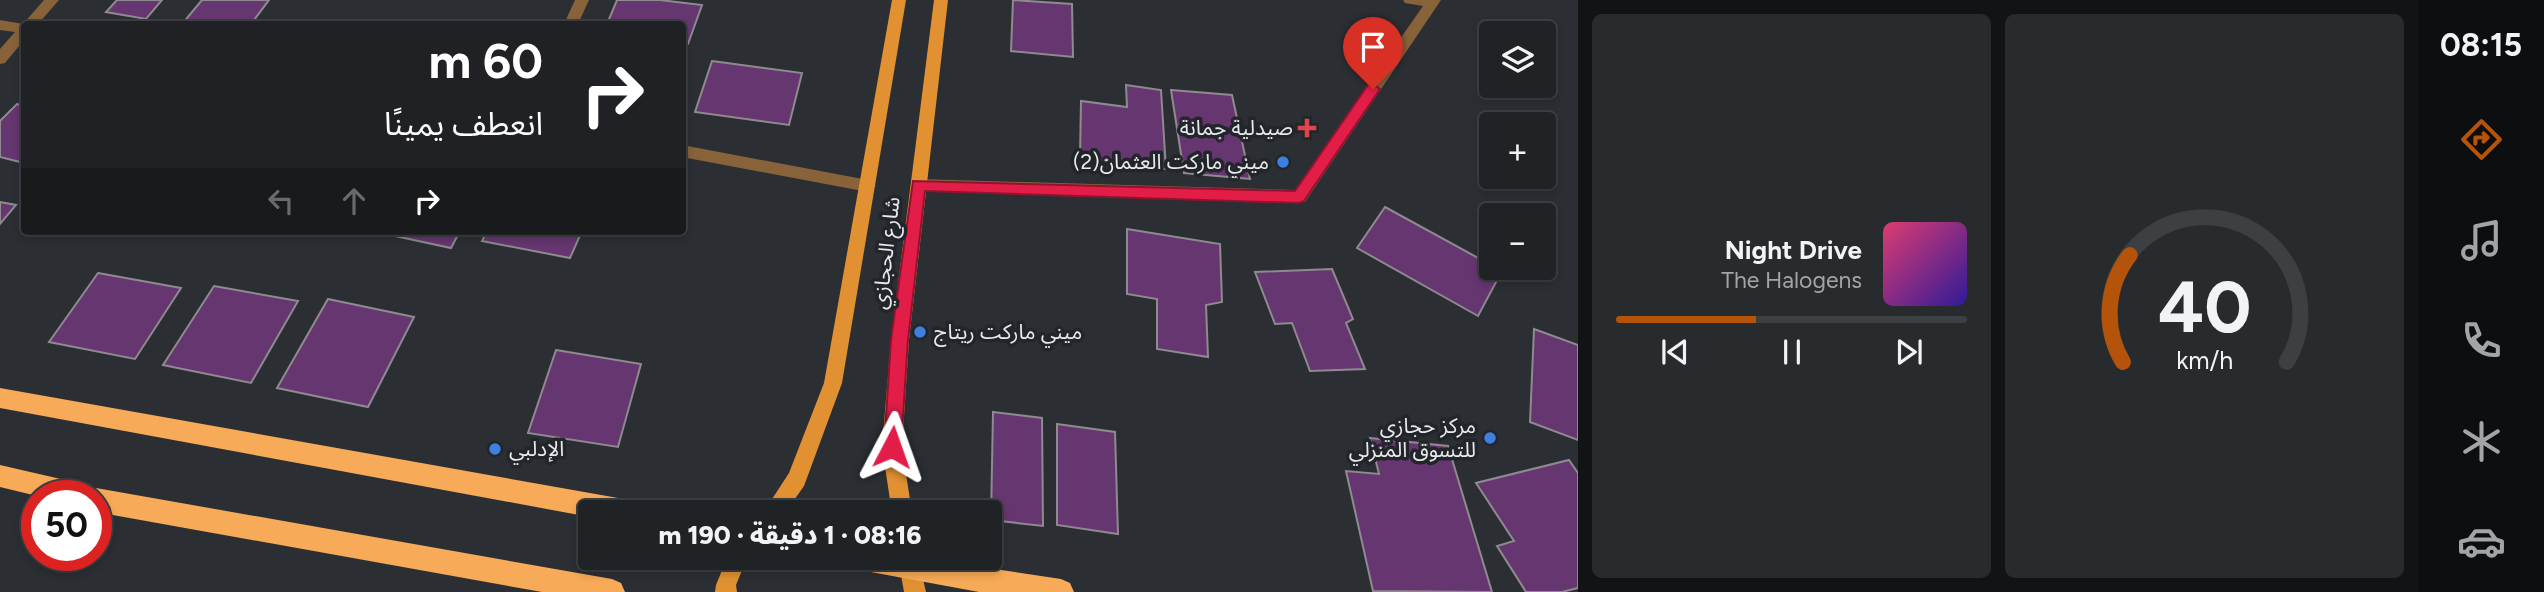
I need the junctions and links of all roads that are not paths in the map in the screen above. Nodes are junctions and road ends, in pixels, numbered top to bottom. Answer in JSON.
{"nodes":[{"id":1,"x":52,"y":0,"type":"edge"},
{"id":2,"x":582,"y":0,"type":"edge"},
{"id":3,"x":899,"y":0,"type":"edge"},
{"id":4,"x":942,"y":0,"type":"edge"},
{"id":5,"x":1410,"y":0,"type":"edge"},
{"id":6,"x":1433,"y":1,"type":"edge"},
{"id":7,"x":33,"y":21,"type":"edge"},
{"id":8,"x":572,"y":21,"type":"edge"},
{"id":9,"x":0,"y":25,"type":"edge"},
{"id":10,"x":21,"y":29,"type":"edge"},
{"id":11,"x":21,"y":34,"type":"edge"},
{"id":12,"x":0,"y":59,"type":"edge"},
{"id":13,"x":686,"y":152,"type":"edge"},
{"id":14,"x":919,"y":185,"type":"junction"},
{"id":15,"x":868,"y":186,"type":"junction"},
{"id":16,"x":0,"y":398,"type":"edge"},
{"id":17,"x":0,"y":476,"type":"edge"},
{"id":18,"x":21,"y":481,"type":"edge"},
{"id":19,"x":782,"y":500,"type":"edge"},
{"id":20,"x":900,"y":500,"type":"edge"},
{"id":21,"x":112,"y":503,"type":"edge"},
{"id":22,"x":578,"y":503,"type":"edge"},
{"id":23,"x":732,"y":570,"type":"edge"},
{"id":24,"x":911,"y":573,"type":"edge"},
{"id":25,"x":612,"y":592,"type":"edge"},
{"id":26,"x":726,"y":592,"type":"edge"},
{"id":27,"x":1060,"y":592,"type":"edge"}],
"edges":[{"from":1,"to":7,"type":"street"},
{"from":2,"to":8,"type":"street"},
{"from":3,"to":15,"type":"main road"},
{"from":4,"to":14,"type":"main road","name":"شارع الحجازي"},
{"from":5,"to":6,"type":"street"},
{"from":6,"to":14,"type":"street"},
{"from":9,"to":10,"type":"street"},
{"from":11,"to":12,"type":"street"},
{"from":13,"to":15,"type":"street"},
{"from":14,"to":20,"type":"main road","name":"شارع الحجازي"},
{"from":15,"to":19,"type":"main road"},
{"from":16,"to":22,"type":"highway"},
{"from":17,"to":18,"type":"highway"},
{"from":21,"to":25,"type":"highway"},
{"from":23,"to":26,"type":"main road"},
{"from":24,"to":27,"type":"highway"}]}
